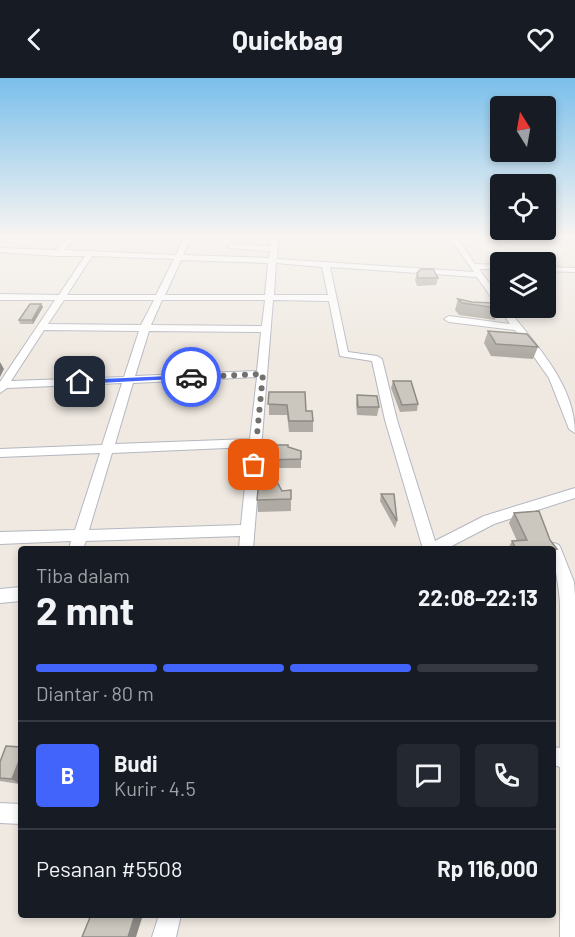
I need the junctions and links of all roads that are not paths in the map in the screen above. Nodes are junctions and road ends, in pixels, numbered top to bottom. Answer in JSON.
{"nodes":[{"id":1,"x":77,"y":275,"type":"edge"},
{"id":2,"x":169,"y":275,"type":"edge"},
{"id":3,"x":273,"y":275,"type":"edge"},
{"id":4,"x":328,"y":275,"type":"edge"},
{"id":5,"x":479,"y":275,"type":"edge"},
{"id":6,"x":490,"y":290,"type":"edge"},
{"id":7,"x":0,"y":297,"type":"edge"},
{"id":8,"x":63,"y":297,"type":"junction"},
{"id":9,"x":158,"y":297,"type":"junction"},
{"id":10,"x":271,"y":298,"type":"junction"},
{"id":11,"x":333,"y":298,"type":"junction"},
{"id":12,"x":510,"y":318,"type":"edge"},
{"id":13,"x":448,"y":319,"type":"dead end"},
{"id":14,"x":43,"y":327,"type":"junction"},
{"id":15,"x":145,"y":327,"type":"junction"},
{"id":16,"x":517,"y":328,"type":"junction"},
{"id":17,"x":268,"y":329,"type":"junction"},
{"id":18,"x":263,"y":374,"type":"junction"},
{"id":19,"x":128,"y":380,"type":"junction"},
{"id":20,"x":1,"y":387,"type":"edge"},
{"id":21,"x":575,"y":429,"type":"edge"},
{"id":22,"x":256,"y":443,"type":"junction"},
{"id":23,"x":108,"y":448,"type":"junction"},
{"id":24,"x":0,"y":453,"type":"edge"},
{"id":25,"x":575,"y":493,"type":"edge"},
{"id":26,"x":536,"y":504,"type":"junction"},
{"id":27,"x":543,"y":522,"type":"edge"},
{"id":28,"x":248,"y":530,"type":"junction"},
{"id":29,"x":80,"y":534,"type":"junction"},
{"id":30,"x":0,"y":538,"type":"edge"},
{"id":31,"x":77,"y":546,"type":"edge"},
{"id":32,"x":246,"y":546,"type":"edge"},
{"id":33,"x":430,"y":546,"type":"edge"},
{"id":34,"x":437,"y":546,"type":"edge"},
{"id":35,"x":556,"y":557,"type":"edge"},
{"id":36,"x":18,"y":594,"type":"edge"},
{"id":37,"x":0,"y":596,"type":"edge"},
{"id":38,"x":566,"y":758,"type":"edge"},
{"id":39,"x":0,"y":813,"type":"edge"},
{"id":40,"x":18,"y":814,"type":"edge"},
{"id":41,"x":169,"y":918,"type":"edge"},
{"id":42,"x":165,"y":937,"type":"edge"},
{"id":43,"x":572,"y":937,"type":"edge"}],
"edges":[{"from":1,"to":8,"type":"street"},
{"from":2,"to":9,"type":"street"},
{"from":3,"to":10,"type":"street"},
{"from":4,"to":11,"type":"street"},
{"from":5,"to":6,"type":"street"},
{"from":7,"to":8,"type":"street"},
{"from":8,"to":9,"type":"street"},
{"from":8,"to":14,"type":"street"},
{"from":9,"to":10,"type":"street"},
{"from":9,"to":15,"type":"street"},
{"from":10,"to":11,"type":"street"},
{"from":10,"to":17,"type":"street"},
{"from":11,"to":33,"type":"street"},
{"from":12,"to":16,"type":"street"},
{"from":13,"to":16,"type":"street"},
{"from":14,"to":15,"type":"street"},
{"from":14,"to":20,"type":"street"},
{"from":15,"to":17,"type":"street"},
{"from":15,"to":19,"type":"street"},
{"from":16,"to":21,"type":"street"},
{"from":17,"to":18,"type":"street"},
{"from":18,"to":19,"type":"street"},
{"from":18,"to":22,"type":"street"},
{"from":19,"to":20,"type":"street"},
{"from":19,"to":23,"type":"street"},
{"from":22,"to":23,"type":"street"},
{"from":22,"to":28,"type":"street"},
{"from":23,"to":24,"type":"street"},
{"from":23,"to":29,"type":"street"},
{"from":25,"to":26,"type":"street"},
{"from":26,"to":27,"type":"street"},
{"from":26,"to":34,"type":"street"},
{"from":28,"to":29,"type":"street"},
{"from":28,"to":32,"type":"street"},
{"from":29,"to":30,"type":"street"},
{"from":29,"to":31,"type":"street"},
{"from":35,"to":38,"type":"street"},
{"from":36,"to":37,"type":"street"},
{"from":38,"to":43,"type":"street"},
{"from":39,"to":40,"type":"street"},
{"from":41,"to":42,"type":"street"}]}
